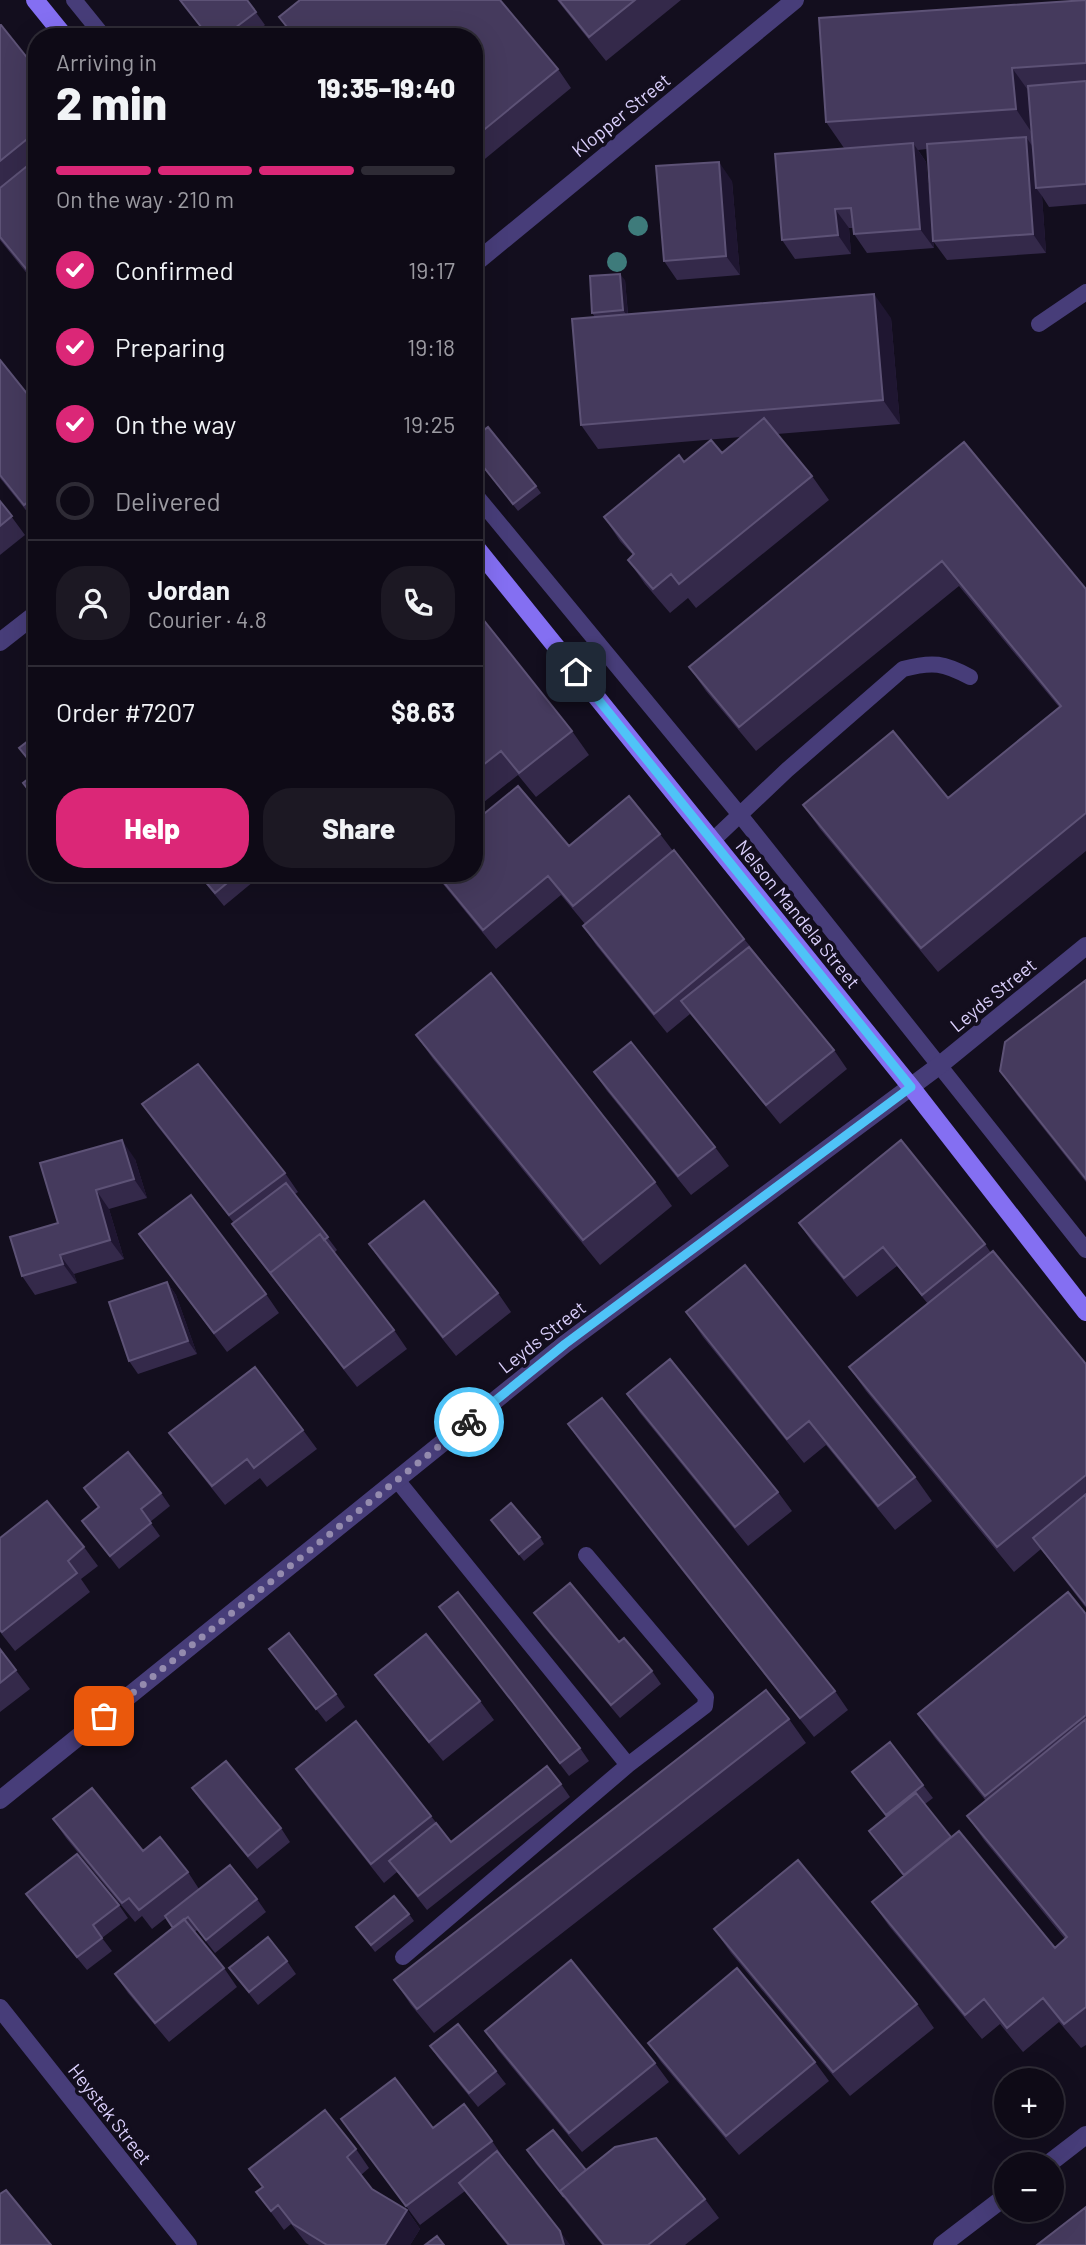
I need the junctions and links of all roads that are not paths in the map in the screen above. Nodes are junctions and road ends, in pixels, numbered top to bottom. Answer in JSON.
{"nodes":[{"id":1,"x":35,"y":0,"type":"edge"},
{"id":2,"x":74,"y":0,"type":"edge"},
{"id":3,"x":795,"y":0,"type":"edge"},
{"id":4,"x":58,"y":28,"type":"edge"},
{"id":5,"x":97,"y":28,"type":"edge"},
{"id":6,"x":483,"y":257,"type":"edge"},
{"id":7,"x":1086,"y":292,"type":"edge"},
{"id":8,"x":1039,"y":324,"type":"dead end"},
{"id":9,"x":483,"y":505,"type":"edge"},
{"id":10,"x":483,"y":556,"type":"edge"},
{"id":11,"x":28,"y":620,"type":"edge"},
{"id":12,"x":0,"y":642,"type":"edge"},
{"id":13,"x":970,"y":677,"type":"dead end"},
{"id":14,"x":740,"y":815,"type":"junction"},
{"id":15,"x":712,"y":841,"type":"junction"},
{"id":16,"x":1086,"y":946,"type":"edge"},
{"id":17,"x":940,"y":1065,"type":"junction"},
{"id":18,"x":911,"y":1087,"type":"junction"},
{"id":19,"x":1086,"y":1250,"type":"edge"},
{"id":20,"x":1086,"y":1312,"type":"edge"},
{"id":21,"x":397,"y":1480,"type":"junction"},
{"id":22,"x":586,"y":1555,"type":"dead end"},
{"id":23,"x":628,"y":1765,"type":"junction"},
{"id":24,"x":0,"y":1800,"type":"edge"},
{"id":25,"x":403,"y":1957,"type":"dead end"},
{"id":26,"x":0,"y":2008,"type":"edge"},
{"id":27,"x":1086,"y":2135,"type":"edge"},
{"id":28,"x":1064,"y":2152,"type":"edge"},
{"id":29,"x":994,"y":2205,"type":"edge"},
{"id":30,"x":188,"y":2245,"type":"edge"},
{"id":31,"x":942,"y":2245,"type":"edge"}],
"edges":[{"from":1,"to":4,"type":"main road"},
{"from":2,"to":5,"type":"lane"},
{"from":3,"to":6,"type":"street","name":"Klopper Street"},
{"from":7,"to":8,"type":"lane"},
{"from":9,"to":14,"type":"lane"},
{"from":10,"to":15,"type":"main road","name":"Nelson Mandela Street"},
{"from":11,"to":12,"type":"street"},
{"from":13,"to":14,"type":"lane"},
{"from":14,"to":15,"type":"lane"},
{"from":14,"to":17,"type":"lane"},
{"from":15,"to":18,"type":"main road","name":"Nelson Mandela Street"},
{"from":16,"to":17,"type":"street","name":"Leyds Street"},
{"from":17,"to":18,"type":"street","name":"Leyds Street"},
{"from":17,"to":19,"type":"lane"},
{"from":18,"to":20,"type":"main road","name":"Nelson Mandela Street"},
{"from":18,"to":21,"type":"street","name":"Leyds Street"},
{"from":21,"to":23,"type":"lane"},
{"from":21,"to":24,"type":"street","name":"Leyds Street"},
{"from":22,"to":23,"type":"lane"},
{"from":23,"to":25,"type":"lane"},
{"from":26,"to":30,"type":"street","name":"Heystek Street"},
{"from":27,"to":28,"type":"street"},
{"from":29,"to":31,"type":"street"}]}
